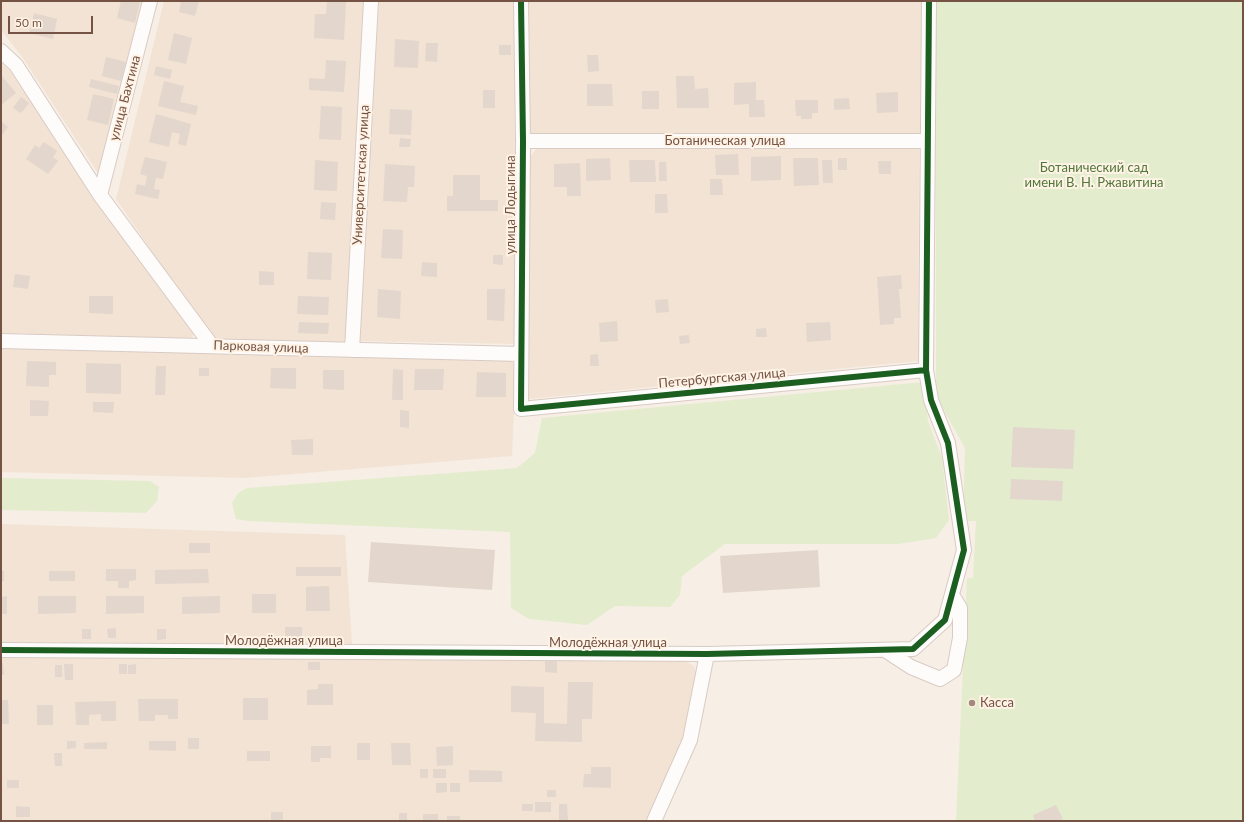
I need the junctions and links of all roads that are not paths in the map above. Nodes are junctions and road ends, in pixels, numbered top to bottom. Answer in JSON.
{"nodes":[{"id":1,"x":150,"y":1,"type":"edge"},
{"id":2,"x":371,"y":1,"type":"edge"},
{"id":3,"x":521,"y":1,"type":"edge"},
{"id":4,"x":929,"y":1,"type":"edge"},
{"id":5,"x":1,"y":51,"type":"edge"},
{"id":6,"x":523,"y":141,"type":"junction"},
{"id":7,"x":928,"y":141,"type":"junction"},
{"id":8,"x":100,"y":195,"type":"junction"},
{"id":9,"x":1,"y":342,"type":"edge"},
{"id":10,"x":212,"y":346,"type":"junction"},
{"id":11,"x":352,"y":350,"type":"junction"},
{"id":12,"x":521,"y":354,"type":"junction"},
{"id":13,"x":926,"y":370,"type":"junction"},
{"id":14,"x":521,"y":409,"type":"joint"},
{"id":15,"x":952,"y":595,"type":"junction"},
{"id":16,"x":1,"y":650,"type":"edge"},
{"id":17,"x":885,"y":650,"type":"junction"},
{"id":18,"x":707,"y":654,"type":"junction"},
{"id":19,"x":654,"y":821,"type":"edge"}],
"edges":[{"from":1,"to":8,"type":"street","name":"улица Бахтина"},
{"from":2,"to":11,"type":"street","name":"Университетская улица"},
{"from":3,"to":6,"type":"street","name":"улица Лодыгина"},
{"from":4,"to":7,"type":"street","name":"Молодёжная улица"},
{"from":5,"to":8,"type":"street"},
{"from":6,"to":7,"type":"street","name":"Ботаническая улица"},
{"from":6,"to":12,"type":"street","name":"улица Лодыгина"},
{"from":7,"to":13,"type":"street","name":"Молодёжная улица"},
{"from":8,"to":10,"type":"street"},
{"from":9,"to":10,"type":"street","name":"Парковая улица"},
{"from":10,"to":11,"type":"street","name":"Парковая улица"},
{"from":11,"to":12,"type":"street","name":"Парковая улица"},
{"from":12,"to":14,"type":"street","name":"улица Лодыгина"},
{"from":13,"to":14,"type":"street","name":"Петербургская улица"},
{"from":13,"to":15,"type":"street","name":"Молодёжная улица"},
{"from":15,"to":17,"type":"street","name":"Молодёжная улица"},
{"from":15,"to":17,"type":"street"},
{"from":16,"to":18,"type":"street","name":"Молодёжная улица"},
{"from":17,"to":18,"type":"street","name":"Молодёжная улица"},
{"from":18,"to":19,"type":"street"}]}
